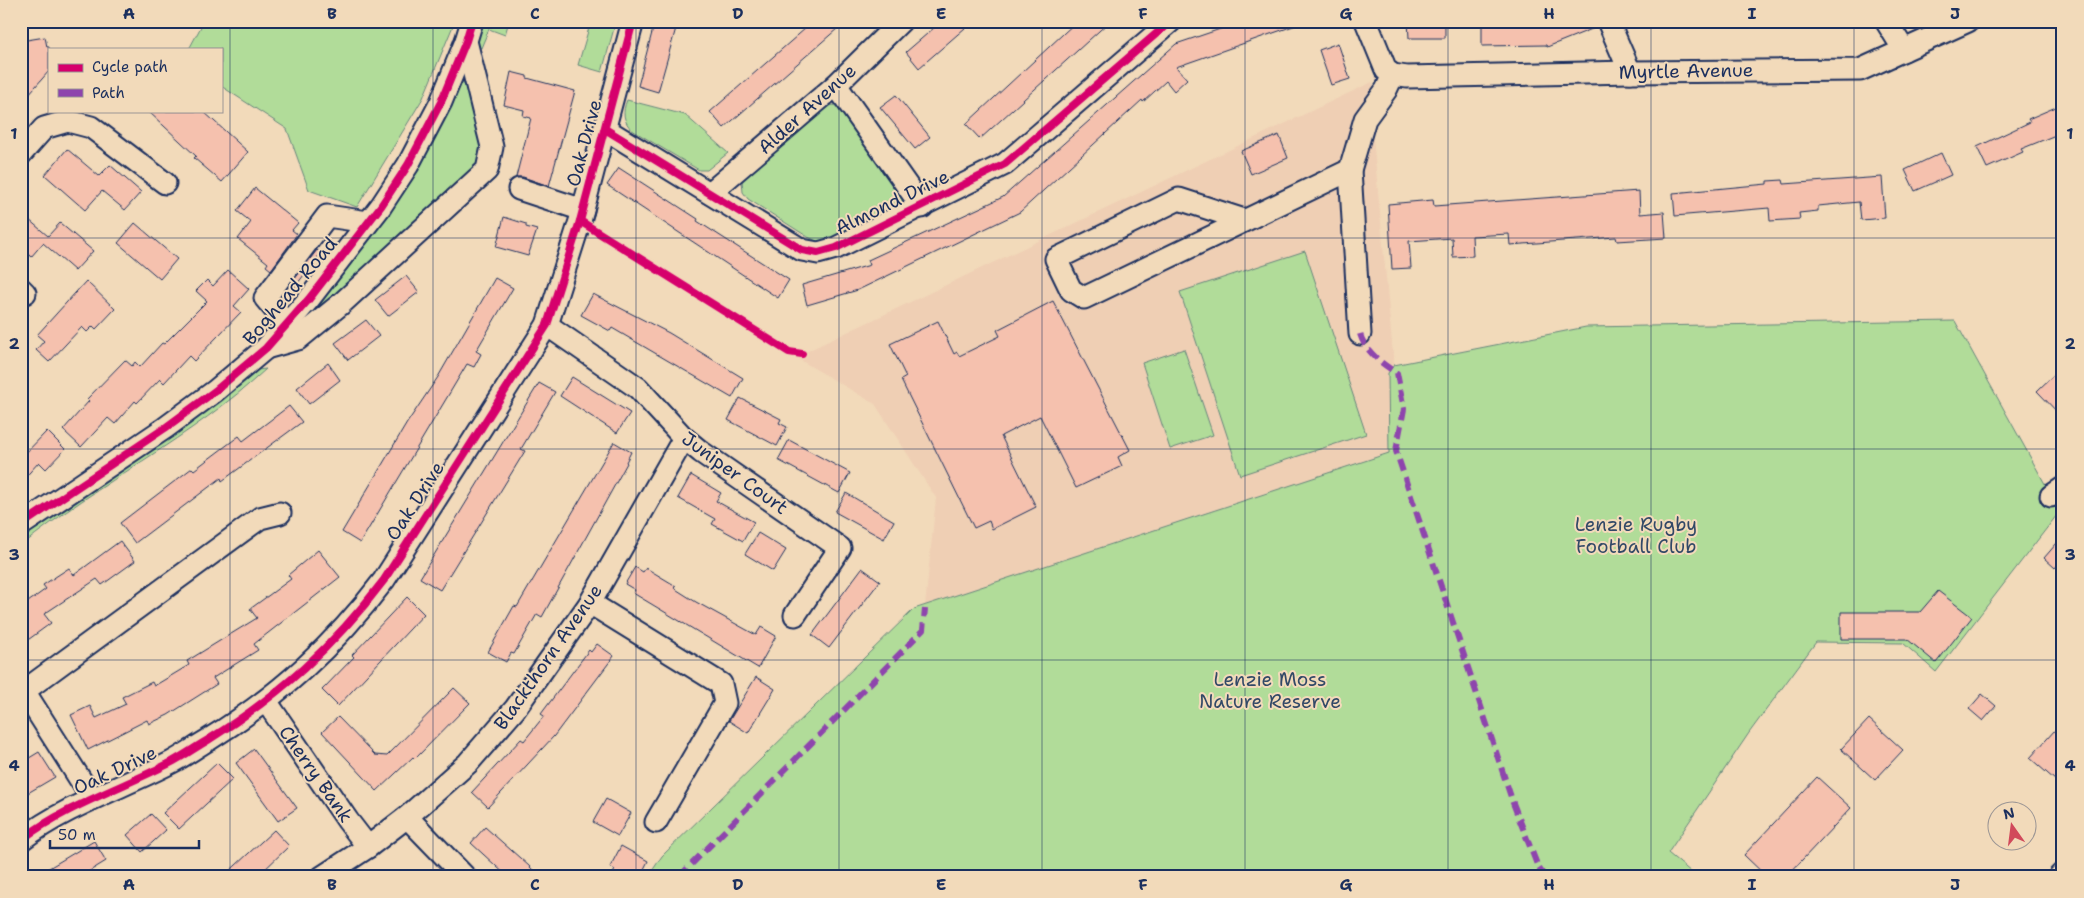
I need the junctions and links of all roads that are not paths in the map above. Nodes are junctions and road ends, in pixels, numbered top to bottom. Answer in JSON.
{"nodes":[{"id":1,"x":633,"y":21,"type":"edge"},
{"id":2,"x":901,"y":21,"type":"edge"},
{"id":3,"x":1171,"y":21,"type":"edge"},
{"id":4,"x":1366,"y":21,"type":"edge"},
{"id":5,"x":1608,"y":21,"type":"edge"},
{"id":6,"x":1886,"y":21,"type":"edge"},
{"id":7,"x":1968,"y":21,"type":"edge"},
{"id":8,"x":469,"y":31,"type":"edge"},
{"id":9,"x":1904,"y":50,"type":"junction"},
{"id":10,"x":1630,"y":72,"type":"junction"},
{"id":11,"x":1393,"y":76,"type":"junction"},
{"id":12,"x":836,"y":85,"type":"junction"},
{"id":13,"x":605,"y":130,"type":"junction"},
{"id":14,"x":21,"y":154,"type":"edge"},
{"id":15,"x":1350,"y":170,"type":"junction"},
{"id":16,"x":165,"y":183,"type":"dead end"},
{"id":17,"x":519,"y":189,"type":"dead end"},
{"id":18,"x":710,"y":193,"type":"junction"},
{"id":19,"x":922,"y":207,"type":"junction"},
{"id":20,"x":583,"y":210,"type":"junction"},
{"id":21,"x":1244,"y":220,"type":"junction"},
{"id":22,"x":368,"y":222,"type":"junction"},
{"id":23,"x":287,"y":324,"type":"junction"},
{"id":24,"x":547,"y":325,"type":"junction"},
{"id":25,"x":1360,"y":334,"type":"dead end"},
{"id":26,"x":266,"y":348,"type":"junction"},
{"id":27,"x":684,"y":438,"type":"junction"},
{"id":28,"x":280,"y":513,"type":"dead end"},
{"id":29,"x":21,"y":524,"type":"edge"},
{"id":30,"x":590,"y":603,"type":"junction"},
{"id":31,"x":795,"y":615,"type":"dead end"},
{"id":32,"x":266,"y":701,"type":"junction"},
{"id":33,"x":92,"y":798,"type":"junction"},
{"id":34,"x":407,"y":817,"type":"junction"},
{"id":35,"x":656,"y":822,"type":"dead end"},
{"id":36,"x":21,"y":840,"type":"edge"},
{"id":37,"x":368,"y":847,"type":"junction"},
{"id":38,"x":2063,"y":873,"type":"edge"},
{"id":39,"x":322,"y":877,"type":"edge"},
{"id":40,"x":465,"y":877,"type":"edge"},
{"id":41,"x":2059,"y":877,"type":"edge"}],
"edges":[{"from":1,"to":13,"type":"street","name":"Oak Drive"},
{"from":2,"to":12,"type":"street","name":"Alder Avenue"},
{"from":3,"to":19,"type":"street","name":"Almond Drive"},
{"from":4,"to":11,"type":"street"},
{"from":5,"to":10,"type":"street"},
{"from":6,"to":9,"type":"street"},
{"from":7,"to":9,"type":"street","name":"Myrtle Avenue"},
{"from":8,"to":22,"type":"street","name":"Boghead Road"},
{"from":8,"to":26,"type":"street"},
{"from":9,"to":10,"type":"street","name":"Myrtle Avenue"},
{"from":10,"to":11,"type":"street","name":"Myrtle Avenue"},
{"from":11,"to":15,"type":"street"},
{"from":12,"to":18,"type":"street","name":"Alder Avenue"},
{"from":12,"to":19,"type":"street"},
{"from":13,"to":18,"type":"street","name":"Almond Drive"},
{"from":13,"to":20,"type":"street","name":"Oak Drive"},
{"from":14,"to":16,"type":"street"},
{"from":15,"to":21,"type":"street"},
{"from":15,"to":25,"type":"street"},
{"from":17,"to":20,"type":"street"},
{"from":18,"to":19,"type":"street","name":"Almond Drive"},
{"from":20,"to":24,"type":"street","name":"Oak Drive"},
{"from":21,"to":21,"type":"street"},
{"from":22,"to":23,"type":"street","name":"Boghead Road"},
{"from":22,"to":23,"type":"street"},
{"from":23,"to":26,"type":"street","name":"Boghead Road"},
{"from":24,"to":27,"type":"street","name":"Juniper Court"},
{"from":24,"to":32,"type":"street","name":"Oak Drive"},
{"from":26,"to":29,"type":"street","name":"Boghead Road"},
{"from":27,"to":30,"type":"street","name":"Blackthorn Avenue"},
{"from":27,"to":31,"type":"street","name":"Juniper Court"},
{"from":28,"to":33,"type":"street"},
{"from":30,"to":34,"type":"street","name":"Blackthorn Avenue"},
{"from":30,"to":35,"type":"street"},
{"from":32,"to":33,"type":"street","name":"Oak Drive"},
{"from":32,"to":37,"type":"street","name":"Cherry Bank"},
{"from":33,"to":36,"type":"street","name":"Oak Drive"},
{"from":34,"to":37,"type":"street","name":"Blackthorn Avenue"},
{"from":34,"to":40,"type":"street"},
{"from":37,"to":39,"type":"street","name":"Blackthorn Avenue"},
{"from":38,"to":41,"type":"street"}]}
